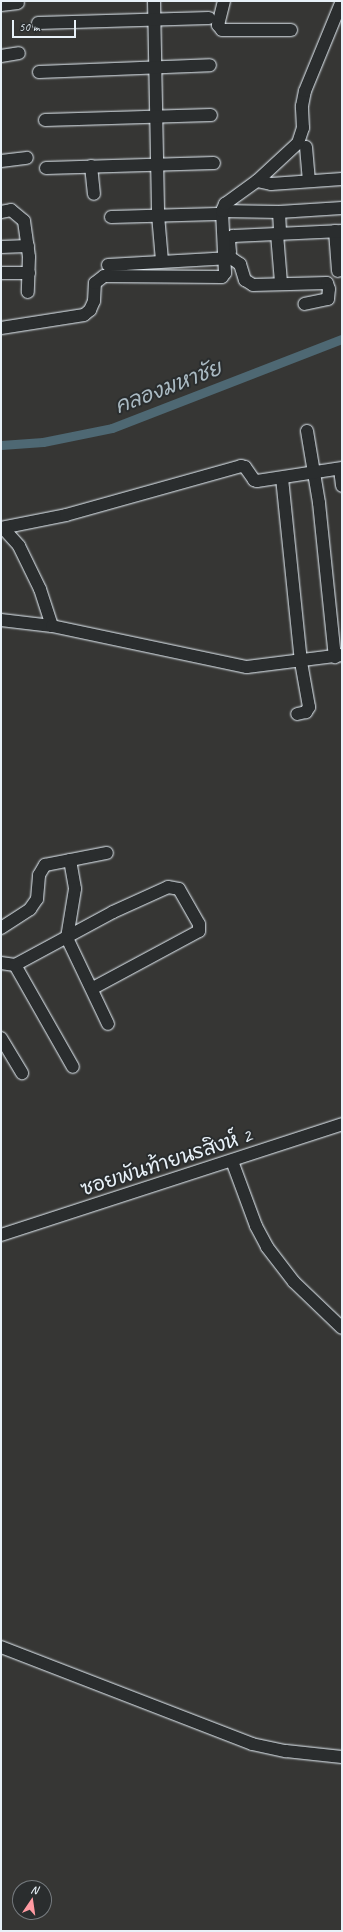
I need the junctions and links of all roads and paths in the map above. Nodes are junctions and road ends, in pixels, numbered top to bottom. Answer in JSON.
{"nodes":[{"id":1,"x":154,"y":1,"type":"edge"},
{"id":2,"x":224,"y":1,"type":"edge"},
{"id":3,"x":342,"y":1,"type":"edge"},
{"id":4,"x":18,"y":3,"type":"dead end"},
{"id":5,"x":1,"y":5,"type":"edge"},
{"id":6,"x":209,"y":18,"type":"dead end"},
{"id":7,"x":154,"y":20,"type":"junction"},
{"id":8,"x":38,"y":24,"type":"dead end"},
{"id":9,"x":291,"y":30,"type":"dead end"},
{"id":10,"x":20,"y":53,"type":"dead end"},
{"id":11,"x":1,"y":56,"type":"edge"},
{"id":12,"x":210,"y":65,"type":"dead end"},
{"id":13,"x":154,"y":67,"type":"junction"},
{"id":14,"x":39,"y":72,"type":"dead end"},
{"id":15,"x":211,"y":115,"type":"dead end"},
{"id":16,"x":157,"y":116,"type":"junction"},
{"id":17,"x":45,"y":120,"type":"dead end"},
{"id":18,"x":306,"y":147,"type":"dead end"},
{"id":19,"x":28,"y":158,"type":"dead end"},
{"id":20,"x":1,"y":161,"type":"edge"},
{"id":21,"x":214,"y":163,"type":"dead end"},
{"id":22,"x":158,"y":164,"type":"junction"},
{"id":23,"x":91,"y":166,"type":"junction"},
{"id":24,"x":46,"y":168,"type":"dead end"},
{"id":25,"x":342,"y":179,"type":"edge"},
{"id":26,"x":257,"y":181,"type":"junction"},
{"id":27,"x":308,"y":181,"type":"junction"},
{"id":28,"x":94,"y":194,"type":"dead end"},
{"id":29,"x":342,"y":208,"type":"edge"},
{"id":30,"x":1,"y":212,"type":"edge"},
{"id":31,"x":220,"y":212,"type":"junction"},
{"id":32,"x":279,"y":212,"type":"junction"},
{"id":33,"x":158,"y":215,"type":"junction"},
{"id":34,"x":111,"y":217,"type":"dead end"},
{"id":35,"x":339,"y":231,"type":"edge"},
{"id":36,"x":279,"y":234,"type":"junction"},
{"id":37,"x":28,"y":246,"type":"junction"},
{"id":38,"x":1,"y":247,"type":"edge"},
{"id":39,"x":227,"y":258,"type":"junction"},
{"id":40,"x":162,"y":261,"type":"junction"},
{"id":41,"x":108,"y":265,"type":"dead end"},
{"id":42,"x":338,"y":271,"type":"dead end"},
{"id":43,"x":1,"y":273,"type":"edge"},
{"id":44,"x":29,"y":273,"type":"junction"},
{"id":45,"x":281,"y":283,"type":"junction"},
{"id":46,"x":28,"y":292,"type":"dead end"},
{"id":47,"x":305,"y":304,"type":"dead end"},
{"id":48,"x":1,"y":328,"type":"edge"},
{"id":49,"x":307,"y":430,"type":"dead end"},
{"id":50,"x":341,"y":468,"type":"edge"},
{"id":51,"x":314,"y":472,"type":"junction"},
{"id":52,"x":282,"y":478,"type":"junction"},
{"id":53,"x":342,"y":486,"type":"edge"},
{"id":54,"x":2,"y":528,"type":"edge"},
{"id":55,"x":1,"y":620,"type":"edge"},
{"id":56,"x":52,"y":626,"type":"junction"},
{"id":57,"x":339,"y":656,"type":"edge"},
{"id":58,"x":301,"y":662,"type":"junction"},
{"id":59,"x":297,"y":714,"type":"dead end"},
{"id":60,"x":107,"y":854,"type":"dead end"},
{"id":61,"x":70,"y":860,"type":"junction"},
{"id":62,"x":1,"y":928,"type":"edge"},
{"id":63,"x":67,"y":938,"type":"junction"},
{"id":64,"x":1,"y":963,"type":"edge"},
{"id":65,"x":15,"y":965,"type":"junction"},
{"id":66,"x":93,"y":988,"type":"junction"},
{"id":67,"x":108,"y":1024,"type":"dead end"},
{"id":68,"x":1,"y":1038,"type":"edge"},
{"id":69,"x":73,"y":1067,"type":"dead end"},
{"id":70,"x":22,"y":1073,"type":"dead end"},
{"id":71,"x":342,"y":1124,"type":"edge"},
{"id":72,"x":232,"y":1161,"type":"junction"},
{"id":73,"x":1,"y":1235,"type":"edge"},
{"id":74,"x":342,"y":1328,"type":"edge"},
{"id":75,"x":1,"y":1647,"type":"edge"},
{"id":76,"x":342,"y":1757,"type":"edge"}],
"edges":[{"from":1,"to":7,"type":"street"},
{"from":2,"to":9,"type":"street"},
{"from":3,"to":26,"type":"street"},
{"from":4,"to":5,"type":"street"},
{"from":6,"to":7,"type":"street"},
{"from":7,"to":8,"type":"street"},
{"from":7,"to":13,"type":"street"},
{"from":10,"to":11,"type":"street"},
{"from":12,"to":13,"type":"street"},
{"from":13,"to":14,"type":"street"},
{"from":13,"to":16,"type":"street"},
{"from":15,"to":16,"type":"street"},
{"from":16,"to":17,"type":"street"},
{"from":16,"to":22,"type":"street"},
{"from":18,"to":27,"type":"street"},
{"from":19,"to":20,"type":"street"},
{"from":21,"to":22,"type":"street"},
{"from":22,"to":23,"type":"street"},
{"from":22,"to":33,"type":"street"},
{"from":23,"to":24,"type":"street"},
{"from":23,"to":28,"type":"street"},
{"from":25,"to":27,"type":"street"},
{"from":26,"to":27,"type":"street"},
{"from":26,"to":31,"type":"street"},
{"from":29,"to":32,"type":"street"},
{"from":30,"to":37,"type":"street"},
{"from":31,"to":32,"type":"street"},
{"from":31,"to":33,"type":"street"},
{"from":31,"to":39,"type":"street"},
{"from":32,"to":36,"type":"street"},
{"from":33,"to":34,"type":"street"},
{"from":33,"to":40,"type":"street"},
{"from":35,"to":36,"type":"street"},
{"from":35,"to":42,"type":"street"},
{"from":36,"to":39,"type":"street"},
{"from":36,"to":45,"type":"street"},
{"from":37,"to":38,"type":"street"},
{"from":37,"to":44,"type":"street"},
{"from":39,"to":40,"type":"street"},
{"from":39,"to":45,"type":"street"},
{"from":39,"to":48,"type":"street"},
{"from":40,"to":41,"type":"street"},
{"from":43,"to":44,"type":"street"},
{"from":44,"to":46,"type":"street"},
{"from":45,"to":47,"type":"street"},
{"from":49,"to":51,"type":"street"},
{"from":50,"to":51,"type":"street"},
{"from":50,"to":53,"type":"street"},
{"from":51,"to":52,"type":"street"},
{"from":51,"to":57,"type":"street"},
{"from":52,"to":54,"type":"street"},
{"from":52,"to":58,"type":"street"},
{"from":54,"to":56,"type":"street"},
{"from":55,"to":56,"type":"street"},
{"from":56,"to":58,"type":"street"},
{"from":57,"to":58,"type":"street"},
{"from":58,"to":59,"type":"street"},
{"from":60,"to":61,"type":"street"},
{"from":61,"to":62,"type":"street"},
{"from":61,"to":63,"type":"street"},
{"from":63,"to":65,"type":"street"},
{"from":63,"to":66,"type":"street"},
{"from":63,"to":66,"type":"street"},
{"from":64,"to":65,"type":"street"},
{"from":65,"to":69,"type":"street"},
{"from":66,"to":67,"type":"street"},
{"from":68,"to":70,"type":"street"},
{"from":71,"to":72,"type":"street","name":"ซอยพันท้ายนรสิงห์ 2"},
{"from":72,"to":73,"type":"street","name":"ซอยพันท้ายนรสิงห์ 2"},
{"from":72,"to":74,"type":"street"},
{"from":75,"to":76,"type":"street"}]}
